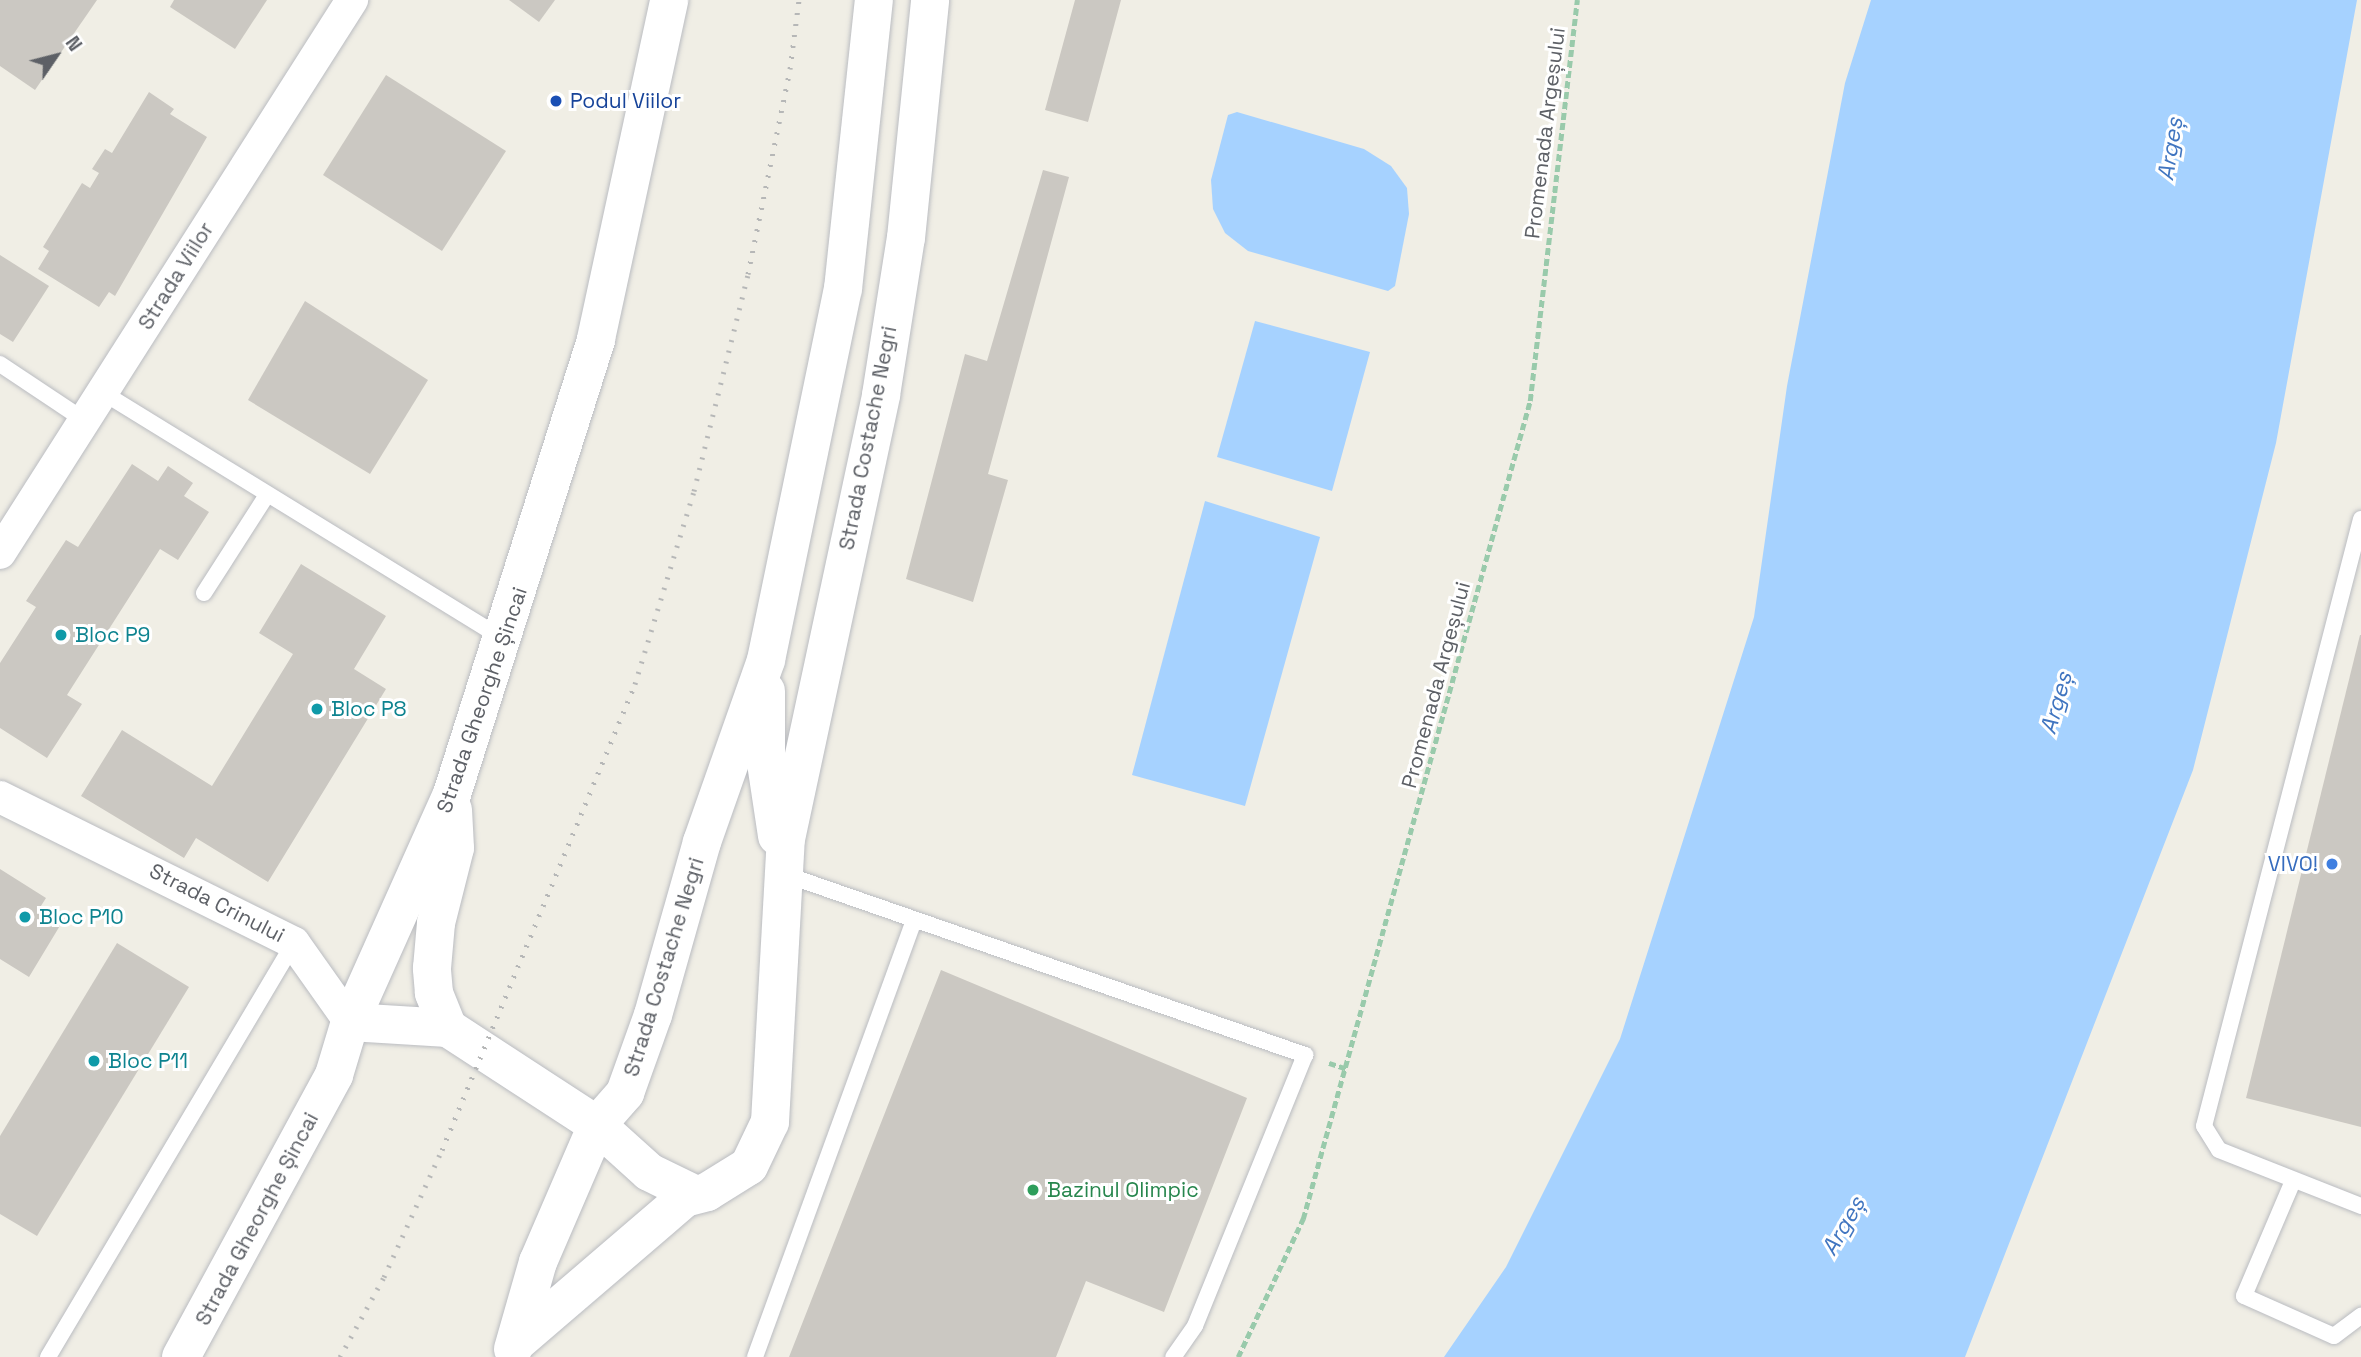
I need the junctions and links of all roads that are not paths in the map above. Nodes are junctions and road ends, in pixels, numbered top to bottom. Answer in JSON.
{"nodes":[{"id":1,"x":352,"y":0,"type":"edge"},
{"id":2,"x":669,"y":0,"type":"edge"},
{"id":3,"x":874,"y":0,"type":"edge"},
{"id":4,"x":930,"y":0,"type":"edge"},
{"id":5,"x":0,"y":364,"type":"edge"},
{"id":6,"x":102,"y":392,"type":"junction"},
{"id":7,"x":84,"y":420,"type":"junction"},
{"id":8,"x":267,"y":495,"type":"junction"},
{"id":9,"x":2361,"y":519,"type":"edge"},
{"id":10,"x":0,"y":553,"type":"edge"},
{"id":11,"x":204,"y":593,"type":"dead end"},
{"id":12,"x":503,"y":639,"type":"junction"},
{"id":13,"x":766,"y":660,"type":"junction"},
{"id":14,"x":452,"y":794,"type":"junction"},
{"id":15,"x":0,"y":797,"type":"edge"},
{"id":16,"x":782,"y":873,"type":"junction"},
{"id":17,"x":913,"y":922,"type":"junction"},
{"id":18,"x":294,"y":943,"type":"junction"},
{"id":19,"x":350,"y":1023,"type":"junction"},
{"id":20,"x":448,"y":1028,"type":"junction"},
{"id":21,"x":597,"y":1125,"type":"junction"},
{"id":22,"x":2293,"y":1181,"type":"junction"},
{"id":23,"x":692,"y":1193,"type":"junction"},
{"id":24,"x":2361,"y":1206,"type":"edge"},
{"id":25,"x":2361,"y":1316,"type":"edge"},
{"id":26,"x":512,"y":1350,"type":"edge"},
{"id":27,"x":48,"y":1357,"type":"edge"},
{"id":28,"x":181,"y":1357,"type":"edge"},
{"id":29,"x":755,"y":1357,"type":"edge"},
{"id":30,"x":1172,"y":1357,"type":"edge"}],
"edges":[{"from":1,"to":6,"type":"street","name":"Strada Viilor"},
{"from":2,"to":12,"type":"main road","name":"Strada Gheorghe Șincai"},
{"from":3,"to":13,"type":"main road","name":"Strada Costache Negri"},
{"from":4,"to":16,"type":"main road","name":"Strada Costache Negri"},
{"from":5,"to":7,"type":"lane"},
{"from":6,"to":7,"type":"street","name":"Strada Viilor"},
{"from":6,"to":8,"type":"lane"},
{"from":7,"to":10,"type":"street","name":"Strada Viilor"},
{"from":8,"to":11,"type":"lane"},
{"from":8,"to":12,"type":"lane"},
{"from":9,"to":22,"type":"lane"},
{"from":12,"to":14,"type":"main road","name":"Strada Gheorghe Șincai"},
{"from":13,"to":16,"type":"main road","name":"Strada Costache Negri"},
{"from":13,"to":21,"type":"main road","name":"Strada Costache Negri"},
{"from":14,"to":19,"type":"main road","name":"Strada Gheorghe Șincai"},
{"from":14,"to":20,"type":"main road"},
{"from":15,"to":18,"type":"street","name":"Strada Crinului"},
{"from":16,"to":17,"type":"lane"},
{"from":16,"to":23,"type":"main road","name":"Strada Costache Negri"},
{"from":17,"to":29,"type":"lane"},
{"from":17,"to":30,"type":"lane"},
{"from":18,"to":19,"type":"street","name":"Strada Crinului"},
{"from":18,"to":27,"type":"lane"},
{"from":19,"to":20,"type":"main road"},
{"from":19,"to":28,"type":"main road","name":"Strada Gheorghe Șincai"},
{"from":20,"to":21,"type":"main road"},
{"from":21,"to":23,"type":"main road"},
{"from":21,"to":26,"type":"main road","name":"Strada Costache Negri"},
{"from":22,"to":24,"type":"lane"},
{"from":22,"to":25,"type":"lane"},
{"from":23,"to":26,"type":"main road","name":"Strada Costache Negri"}]}
